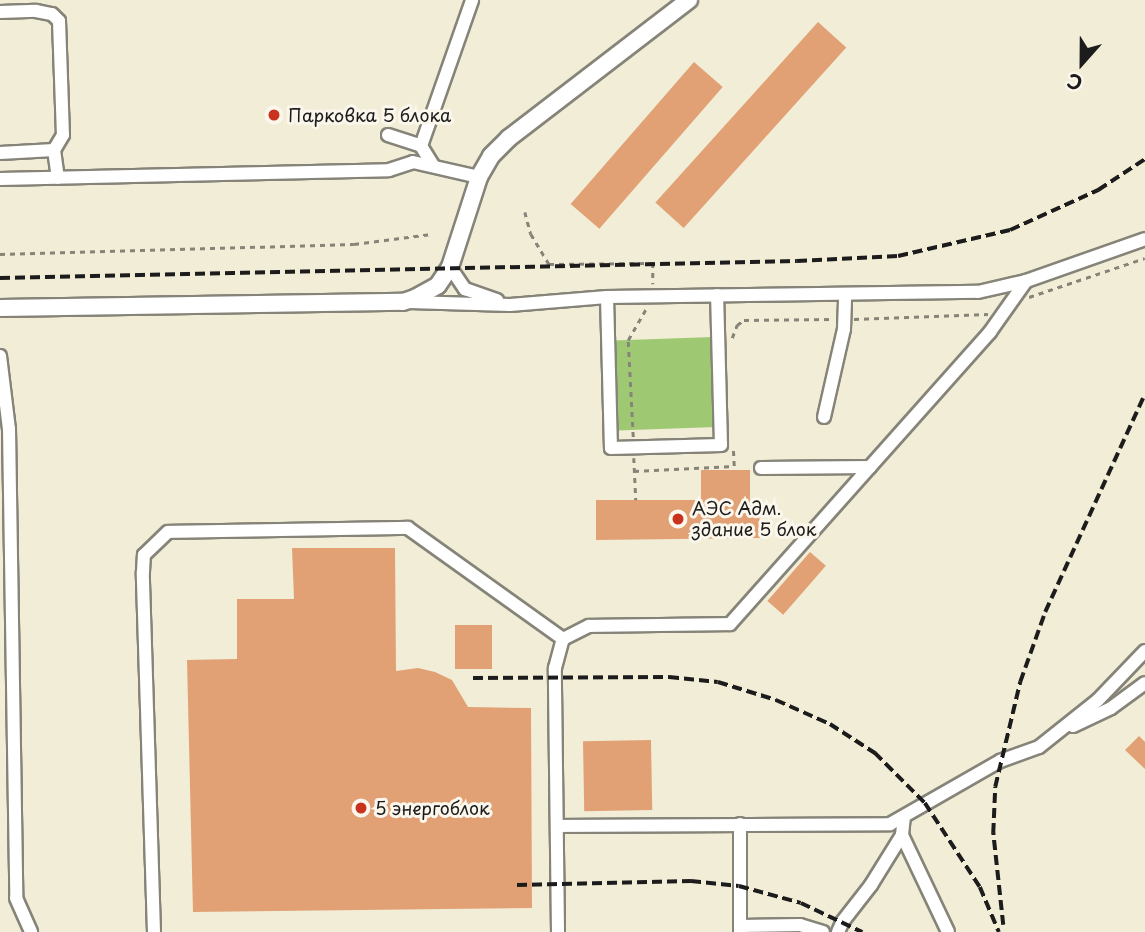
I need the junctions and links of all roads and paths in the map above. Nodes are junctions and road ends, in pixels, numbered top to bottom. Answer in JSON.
{"nodes":[{"id":1,"x":472,"y":0,"type":"edge"},
{"id":2,"x":689,"y":0,"type":"edge"},
{"id":3,"x":0,"y":12,"type":"edge"},
{"id":4,"x":388,"y":135,"type":"dead end"},
{"id":5,"x":421,"y":146,"type":"junction"},
{"id":6,"x":54,"y":150,"type":"junction"},
{"id":7,"x":0,"y":153,"type":"edge"},
{"id":8,"x":433,"y":165,"type":"junction"},
{"id":9,"x":479,"y":177,"type":"junction"},
{"id":10,"x":58,"y":178,"type":"junction"},
{"id":11,"x":0,"y":179,"type":"edge"},
{"id":12,"x":525,"y":212,"type":"dead end"},
{"id":13,"x":431,"y":234,"type":"dead end"},
{"id":14,"x":1145,"y":239,"type":"edge"},
{"id":15,"x":0,"y":254,"type":"edge"},
{"id":16,"x":1145,"y":258,"type":"edge"},
{"id":17,"x":653,"y":263,"type":"dead end"},
{"id":18,"x":450,"y":267,"type":"junction"},
{"id":19,"x":1026,"y":281,"type":"junction"},
{"id":20,"x":717,"y":295,"type":"junction"},
{"id":21,"x":845,"y":295,"type":"junction"},
{"id":22,"x":607,"y":298,"type":"junction"},
{"id":23,"x":403,"y":302,"type":"junction"},
{"id":24,"x":510,"y":305,"type":"junction"},
{"id":25,"x":1008,"y":306,"type":"junction"},
{"id":26,"x":0,"y":307,"type":"edge"},
{"id":27,"x":845,"y":319,"type":"junction"},
{"id":28,"x":628,"y":340,"type":"dead end"},
{"id":29,"x":732,"y":350,"type":"dead end"},
{"id":30,"x":0,"y":356,"type":"edge"},
{"id":31,"x":824,"y":417,"type":"dead end"},
{"id":32,"x":733,"y":440,"type":"dead end"},
{"id":33,"x":633,"y":447,"type":"junction"},
{"id":34,"x":870,"y":467,"type":"junction"},
{"id":35,"x":761,"y":468,"type":"dead end"},
{"id":36,"x":635,"y":471,"type":"junction"},
{"id":37,"x":636,"y":500,"type":"dead end"},
{"id":38,"x":562,"y":639,"type":"junction"},
{"id":39,"x":1145,"y":651,"type":"edge"},
{"id":40,"x":1145,"y":683,"type":"edge"},
{"id":41,"x":1051,"y":737,"type":"junction"},
{"id":42,"x":904,"y":817,"type":"junction"},
{"id":43,"x":740,"y":824,"type":"junction"},
{"id":44,"x":557,"y":826,"type":"junction"},
{"id":45,"x":902,"y":835,"type":"junction"},
{"id":46,"x":740,"y":929,"type":"edge"},
{"id":47,"x":31,"y":932,"type":"edge"},
{"id":48,"x":154,"y":932,"type":"edge"},
{"id":49,"x":558,"y":932,"type":"edge"},
{"id":50,"x":823,"y":932,"type":"edge"},
{"id":51,"x":838,"y":932,"type":"edge"},
{"id":52,"x":948,"y":932,"type":"edge"}],
"edges":[{"from":1,"to":5,"type":"lane"},
{"from":2,"to":9,"type":"main road"},
{"from":3,"to":6,"type":"lane"},
{"from":4,"to":5,"type":"lane"},
{"from":5,"to":8,"type":"lane"},
{"from":6,"to":7,"type":"lane"},
{"from":6,"to":10,"type":"lane"},
{"from":8,"to":9,"type":"lane"},
{"from":8,"to":10,"type":"lane"},
{"from":9,"to":18,"type":"main road"},
{"from":10,"to":11,"type":"lane"},
{"from":12,"to":17,"type":"path"},
{"from":13,"to":15,"type":"path"},
{"from":14,"to":19,"type":"lane"},
{"from":16,"to":25,"type":"path"},
{"from":18,"to":23,"type":"main road"},
{"from":18,"to":24,"type":"lane"},
{"from":19,"to":21,"type":"lane"},
{"from":19,"to":25,"type":"lane"},
{"from":20,"to":21,"type":"lane"},
{"from":20,"to":22,"type":"lane"},
{"from":20,"to":33,"type":"lane"},
{"from":21,"to":27,"type":"lane"},
{"from":22,"to":24,"type":"lane"},
{"from":22,"to":33,"type":"lane"},
{"from":23,"to":24,"type":"lane"},
{"from":23,"to":26,"type":"main road"},
{"from":25,"to":27,"type":"path"},
{"from":25,"to":34,"type":"lane"},
{"from":27,"to":29,"type":"path"},
{"from":27,"to":31,"type":"lane"},
{"from":28,"to":33,"type":"path"},
{"from":30,"to":47,"type":"lane"},
{"from":32,"to":36,"type":"path"},
{"from":33,"to":36,"type":"path"},
{"from":34,"to":35,"type":"lane"},
{"from":34,"to":38,"type":"lane"},
{"from":36,"to":37,"type":"path"},
{"from":38,"to":44,"type":"lane"},
{"from":38,"to":48,"type":"lane"},
{"from":39,"to":41,"type":"lane"},
{"from":40,"to":41,"type":"lane"},
{"from":41,"to":42,"type":"lane"},
{"from":42,"to":43,"type":"lane"},
{"from":42,"to":45,"type":"lane"},
{"from":43,"to":44,"type":"lane"},
{"from":43,"to":46,"type":"lane"},
{"from":44,"to":49,"type":"lane"},
{"from":45,"to":51,"type":"lane"},
{"from":45,"to":52,"type":"lane"},
{"from":46,"to":50,"type":"lane"}]}
